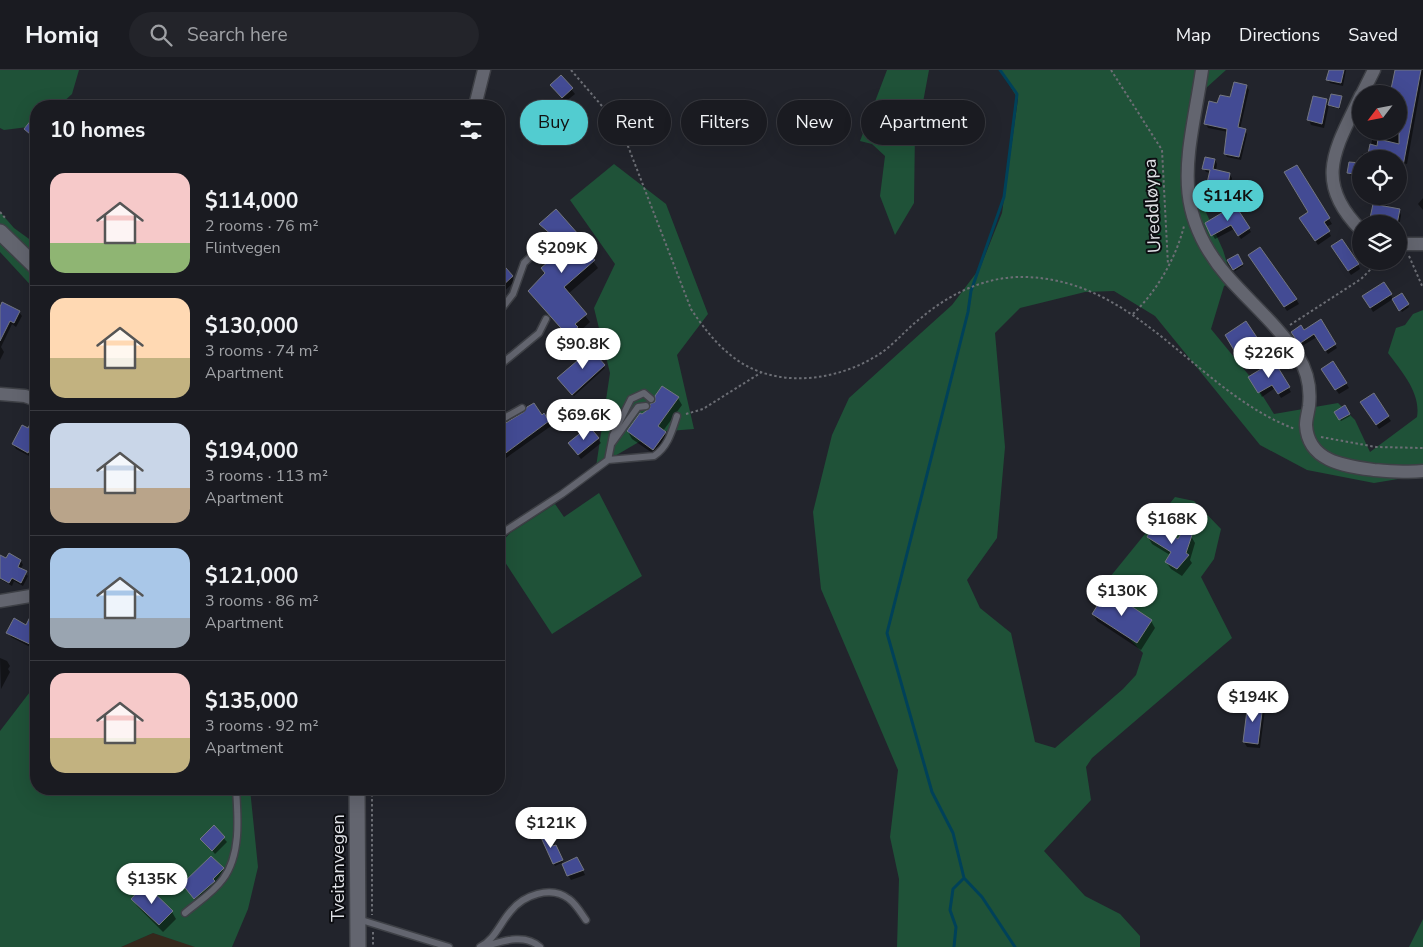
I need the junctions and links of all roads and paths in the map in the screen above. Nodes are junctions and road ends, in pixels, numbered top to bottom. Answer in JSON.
{"nodes":[{"id":1,"x":484,"y":70,"type":"edge"},
{"id":2,"x":571,"y":70,"type":"edge"},
{"id":3,"x":1111,"y":70,"type":"edge"},
{"id":4,"x":1202,"y":70,"type":"edge"},
{"id":5,"x":1374,"y":70,"type":"edge"},
{"id":6,"x":1367,"y":85,"type":"edge"},
{"id":7,"x":476,"y":100,"type":"edge"},
{"id":8,"x":1352,"y":114,"type":"edge"},
{"id":9,"x":1190,"y":212,"type":"junction"},
{"id":10,"x":1352,"y":221,"type":"edge"},
{"id":11,"x":0,"y":232,"type":"edge"},
{"id":12,"x":549,"y":239,"type":"dead end"},
{"id":13,"x":1407,"y":244,"type":"edge"},
{"id":14,"x":1423,"y":244,"type":"edge"},
{"id":15,"x":1407,"y":255,"type":"edge"},
{"id":16,"x":30,"y":262,"type":"edge"},
{"id":17,"x":1168,"y":266,"type":"junction"},
{"id":18,"x":1370,"y":270,"type":"edge"},
{"id":19,"x":1423,"y":288,"type":"edge"},
{"id":20,"x":505,"y":304,"type":"edge"},
{"id":21,"x":1133,"y":314,"type":"junction"},
{"id":22,"x":546,"y":318,"type":"dead end"},
{"id":23,"x":1278,"y":332,"type":"junction"},
{"id":24,"x":505,"y":361,"type":"edge"},
{"id":25,"x":762,"y":372,"type":"junction"},
{"id":26,"x":0,"y":394,"type":"edge"},
{"id":27,"x":30,"y":398,"type":"edge"},
{"id":28,"x":652,"y":399,"type":"dead end"},
{"id":29,"x":646,"y":406,"type":"dead end"},
{"id":30,"x":522,"y":408,"type":"dead end"},
{"id":31,"x":676,"y":416,"type":"joint"},
{"id":32,"x":505,"y":418,"type":"edge"},
{"id":33,"x":1308,"y":434,"type":"junction"},
{"id":34,"x":612,"y":444,"type":"junction"},
{"id":35,"x":1423,"y":448,"type":"edge"},
{"id":36,"x":608,"y":460,"type":"junction"},
{"id":37,"x":1423,"y":471,"type":"edge"},
{"id":38,"x":505,"y":531,"type":"edge"},
{"id":39,"x":30,"y":597,"type":"edge"},
{"id":40,"x":0,"y":601,"type":"edge"},
{"id":41,"x":236,"y":795,"type":"edge"},
{"id":42,"x":357,"y":795,"type":"edge"},
{"id":43,"x":372,"y":795,"type":"edge"},
{"id":44,"x":185,"y":913,"type":"dead end"},
{"id":45,"x":357,"y":918,"type":"junction"},
{"id":46,"x":586,"y":920,"type":"dead end"},
{"id":47,"x":372,"y":924,"type":"junction"},
{"id":48,"x":358,"y":947,"type":"edge"},
{"id":49,"x":373,"y":947,"type":"edge"},
{"id":50,"x":449,"y":947,"type":"edge"},
{"id":51,"x":481,"y":947,"type":"edge"},
{"id":52,"x":540,"y":947,"type":"edge"}],
"edges":[{"from":1,"to":7,"type":"street"},
{"from":2,"to":25,"type":"path"},
{"from":3,"to":17,"type":"path","name":"Ureddløypa"},
{"from":4,"to":9,"type":"street"},
{"from":5,"to":6,"type":"street"},
{"from":8,"to":10,"type":"street"},
{"from":9,"to":17,"type":"path"},
{"from":9,"to":23,"type":"street"},
{"from":11,"to":16,"type":"main road"},
{"from":12,"to":20,"type":"lane"},
{"from":13,"to":14,"type":"street"},
{"from":15,"to":19,"type":"path"},
{"from":17,"to":21,"type":"path"},
{"from":18,"to":23,"type":"path"},
{"from":21,"to":25,"type":"path"},
{"from":21,"to":33,"type":"path"},
{"from":22,"to":24,"type":"lane"},
{"from":23,"to":33,"type":"street"},
{"from":25,"to":31,"type":"path"},
{"from":26,"to":27,"type":"street"},
{"from":28,"to":34,"type":"lane"},
{"from":29,"to":34,"type":"lane"},
{"from":30,"to":32,"type":"lane"},
{"from":31,"to":36,"type":"lane"},
{"from":33,"to":35,"type":"path"},
{"from":33,"to":37,"type":"street"},
{"from":34,"to":36,"type":"lane"},
{"from":36,"to":38,"type":"lane"},
{"from":39,"to":40,"type":"street"},
{"from":41,"to":44,"type":"lane"},
{"from":42,"to":45,"type":"main road","name":"Tveitanvegen"},
{"from":43,"to":47,"type":"path"},
{"from":45,"to":47,"type":"lane"},
{"from":45,"to":48,"type":"main road","name":"Tveitanvegen"},
{"from":46,"to":51,"type":"lane"},
{"from":47,"to":49,"type":"path"},
{"from":47,"to":50,"type":"lane"},
{"from":51,"to":52,"type":"lane"}]}
